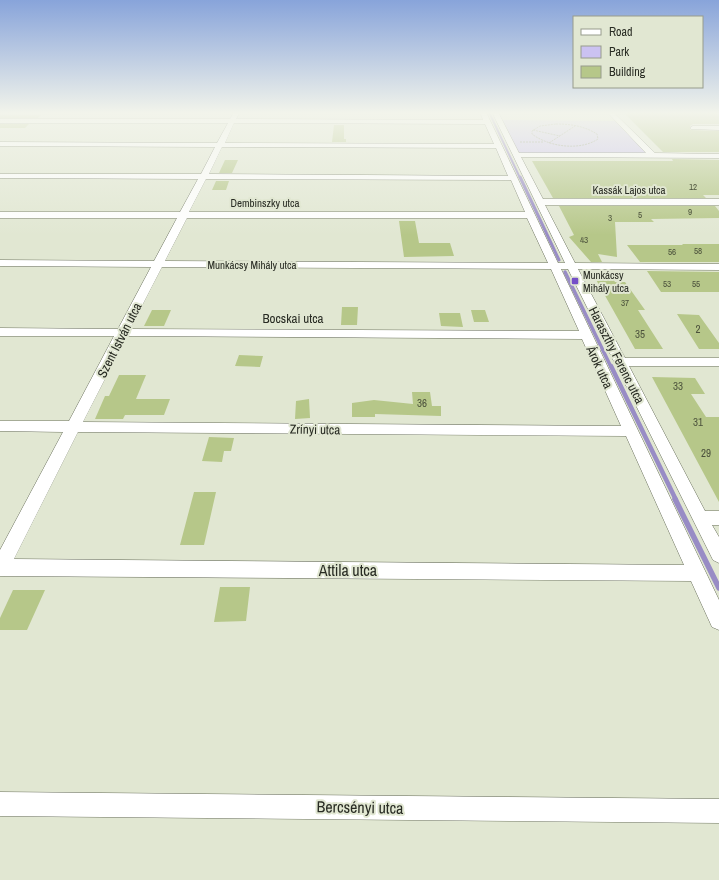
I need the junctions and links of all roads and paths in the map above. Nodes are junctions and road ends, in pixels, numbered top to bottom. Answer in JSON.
{"nodes":[{"id":1,"x":215,"y":153,"type":"edge"},
{"id":2,"x":502,"y":153,"type":"edge"},
{"id":3,"x":650,"y":153,"type":"edge"},
{"id":4,"x":516,"y":155,"type":"joint"},
{"id":5,"x":653,"y":156,"type":"junction"},
{"id":6,"x":719,"y":156,"type":"edge"},
{"id":7,"x":0,"y":176,"type":"edge"},
{"id":8,"x":202,"y":177,"type":"junction"},
{"id":9,"x":514,"y":178,"type":"junction"},
{"id":10,"x":540,"y":202,"type":"junction"},
{"id":11,"x":719,"y":202,"type":"edge"},
{"id":12,"x":0,"y":215,"type":"edge"},
{"id":13,"x":183,"y":215,"type":"junction"},
{"id":14,"x":531,"y":215,"type":"junction"},
{"id":15,"x":0,"y":263,"type":"edge"},
{"id":16,"x":158,"y":264,"type":"junction"},
{"id":17,"x":553,"y":266,"type":"junction"},
{"id":18,"x":572,"y":267,"type":"junction"},
{"id":19,"x":719,"y":267,"type":"edge"},
{"id":20,"x":0,"y":332,"type":"edge"},
{"id":21,"x":123,"y":332,"type":"junction"},
{"id":22,"x":585,"y":335,"type":"junction"},
{"id":23,"x":620,"y":362,"type":"junction"},
{"id":24,"x":719,"y":362,"type":"edge"},
{"id":25,"x":0,"y":426,"type":"edge"},
{"id":26,"x":74,"y":426,"type":"junction"},
{"id":27,"x":630,"y":431,"type":"junction"},
{"id":28,"x":700,"y":518,"type":"junction"},
{"id":29,"x":719,"y":518,"type":"edge"},
{"id":30,"x":719,"y":555,"type":"edge"},
{"id":31,"x":0,"y":567,"type":"edge"},
{"id":32,"x":697,"y":573,"type":"junction"},
{"id":33,"x":719,"y":621,"type":"edge"},
{"id":34,"x":0,"y":804,"type":"edge"},
{"id":35,"x":719,"y":811,"type":"edge"}],
"edges":[{"from":1,"to":8,"type":"street","name":"Szent István utca"},
{"from":2,"to":9,"type":"street","name":"Árok utca"},
{"from":3,"to":5,"type":"street"},
{"from":4,"to":5,"type":"street"},
{"from":4,"to":10,"type":"street","name":"Haraszthy Ferenc utca"},
{"from":5,"to":6,"type":"street"},
{"from":7,"to":8,"type":"street"},
{"from":8,"to":9,"type":"street"},
{"from":8,"to":13,"type":"street","name":"Szent István utca"},
{"from":9,"to":14,"type":"street","name":"Árok utca"},
{"from":10,"to":11,"type":"street","name":"Kassák Lajos utca"},
{"from":10,"to":18,"type":"street","name":"Haraszthy Ferenc utca"},
{"from":12,"to":13,"type":"street","name":"Dembinszky utca"},
{"from":13,"to":14,"type":"street","name":"Dembinszky utca"},
{"from":13,"to":16,"type":"street","name":"Szent István utca"},
{"from":14,"to":17,"type":"street","name":"Árok utca"},
{"from":15,"to":16,"type":"street","name":"Munkácsy Mihály utca"},
{"from":16,"to":17,"type":"street","name":"Munkácsy Mihály utca"},
{"from":16,"to":21,"type":"street","name":"Szent István utca"},
{"from":17,"to":18,"type":"street","name":"Munkácsy Mihály utca"},
{"from":17,"to":22,"type":"street","name":"Árok utca"},
{"from":18,"to":19,"type":"street","name":"Munkácsy Mihály utca"},
{"from":18,"to":23,"type":"street","name":"Haraszthy Ferenc utca"},
{"from":20,"to":21,"type":"street","name":"Bocskai utca"},
{"from":21,"to":22,"type":"street","name":"Bocskai utca"},
{"from":21,"to":26,"type":"street","name":"Szent István utca"},
{"from":22,"to":27,"type":"street","name":"Árok utca"},
{"from":23,"to":24,"type":"street"},
{"from":23,"to":28,"type":"street","name":"Haraszthy Ferenc utca"},
{"from":25,"to":26,"type":"street","name":"Zrínyi utca"},
{"from":26,"to":27,"type":"street","name":"Zrínyi utca"},
{"from":26,"to":31,"type":"street","name":"Szent István utca"},
{"from":27,"to":32,"type":"street","name":"Árok utca"},
{"from":28,"to":29,"type":"street"},
{"from":28,"to":30,"type":"street","name":"Haraszthy Ferenc utca"},
{"from":31,"to":32,"type":"street","name":"Attila utca"},
{"from":32,"to":33,"type":"street","name":"Árok utca"},
{"from":34,"to":35,"type":"street","name":"Bercsényi utca"}]}
